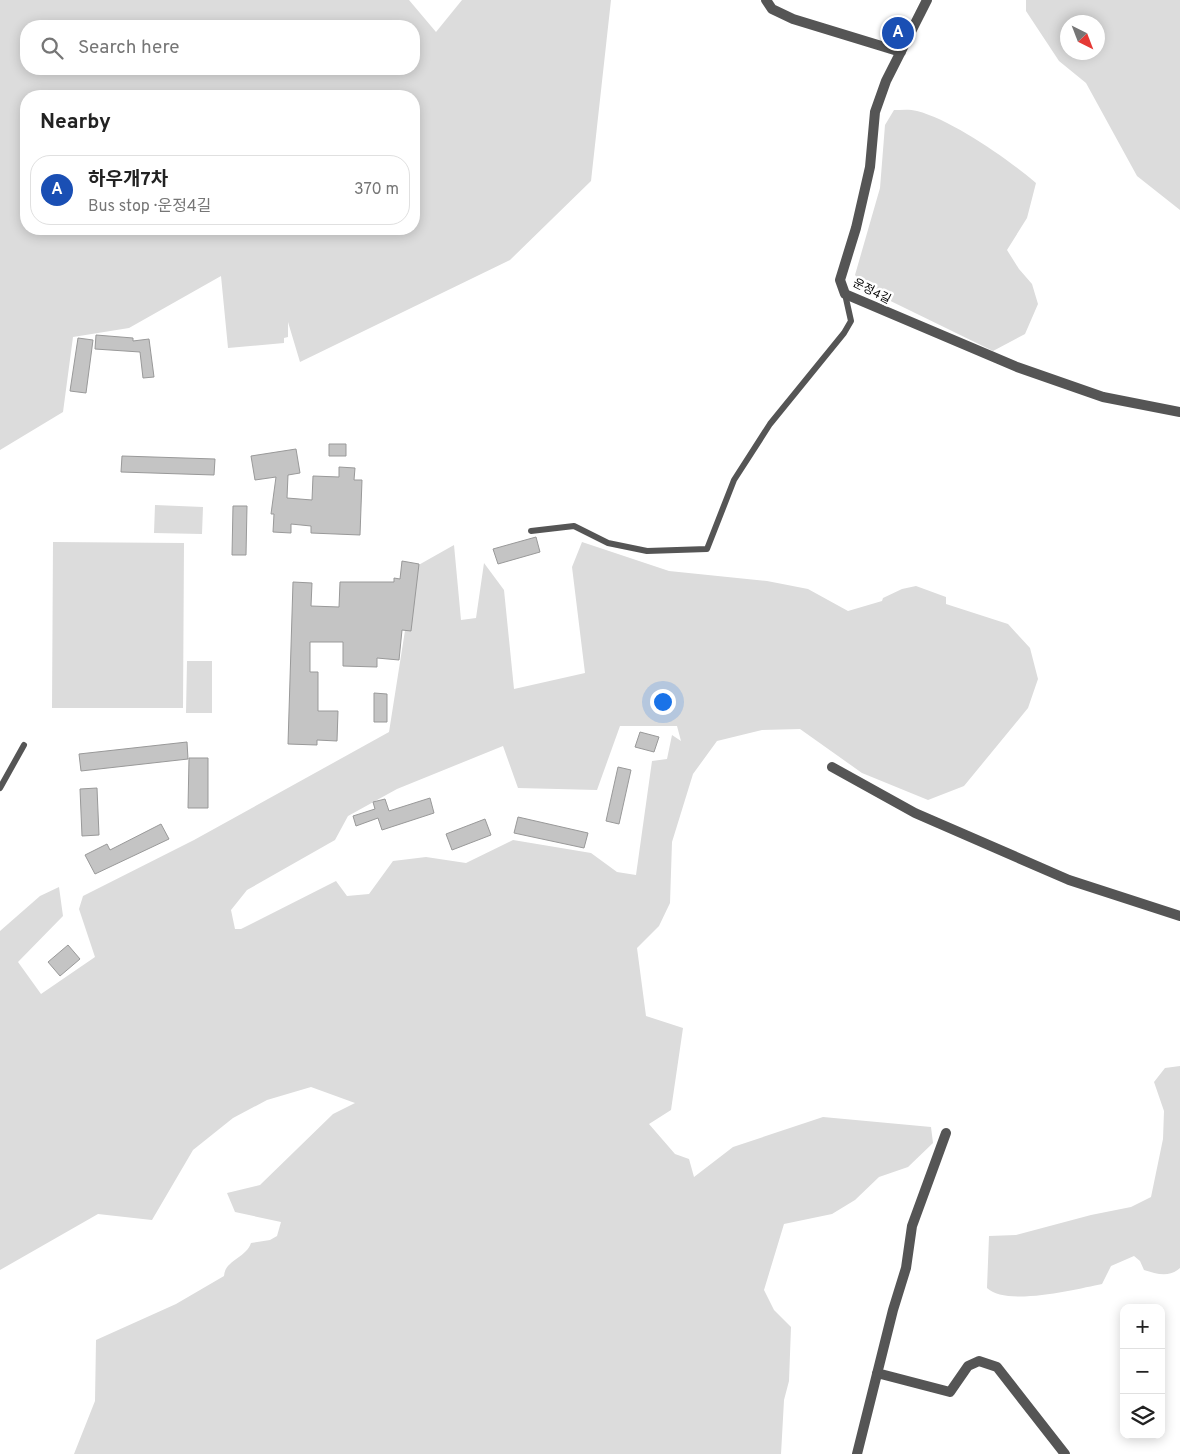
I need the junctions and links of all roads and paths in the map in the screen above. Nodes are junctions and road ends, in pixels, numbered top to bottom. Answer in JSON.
{"nodes":[{"id":1,"x":766,"y":0,"type":"edge"},
{"id":2,"x":927,"y":0,"type":"edge"},
{"id":3,"x":901,"y":52,"type":"junction"},
{"id":4,"x":845,"y":294,"type":"junction"},
{"id":5,"x":1180,"y":412,"type":"edge"},
{"id":6,"x":531,"y":531,"type":"dead end"},
{"id":7,"x":24,"y":745,"type":"dead end"},
{"id":8,"x":832,"y":767,"type":"dead end"},
{"id":9,"x":0,"y":788,"type":"edge"},
{"id":10,"x":1180,"y":916,"type":"edge"},
{"id":11,"x":946,"y":1133,"type":"dead end"},
{"id":12,"x":877,"y":1373,"type":"junction"},
{"id":13,"x":857,"y":1454,"type":"edge"},
{"id":14,"x":1065,"y":1454,"type":"edge"}],
"edges":[{"from":1,"to":3,"type":"street"},
{"from":2,"to":3,"type":"street","name":"운정4길"},
{"from":3,"to":4,"type":"street","name":"운정4길"},
{"from":4,"to":5,"type":"street","name":"운정4길"},
{"from":4,"to":6,"type":"lane"},
{"from":7,"to":9,"type":"lane"},
{"from":8,"to":10,"type":"street"},
{"from":11,"to":12,"type":"street"},
{"from":12,"to":13,"type":"street"},
{"from":12,"to":14,"type":"street"}]}
